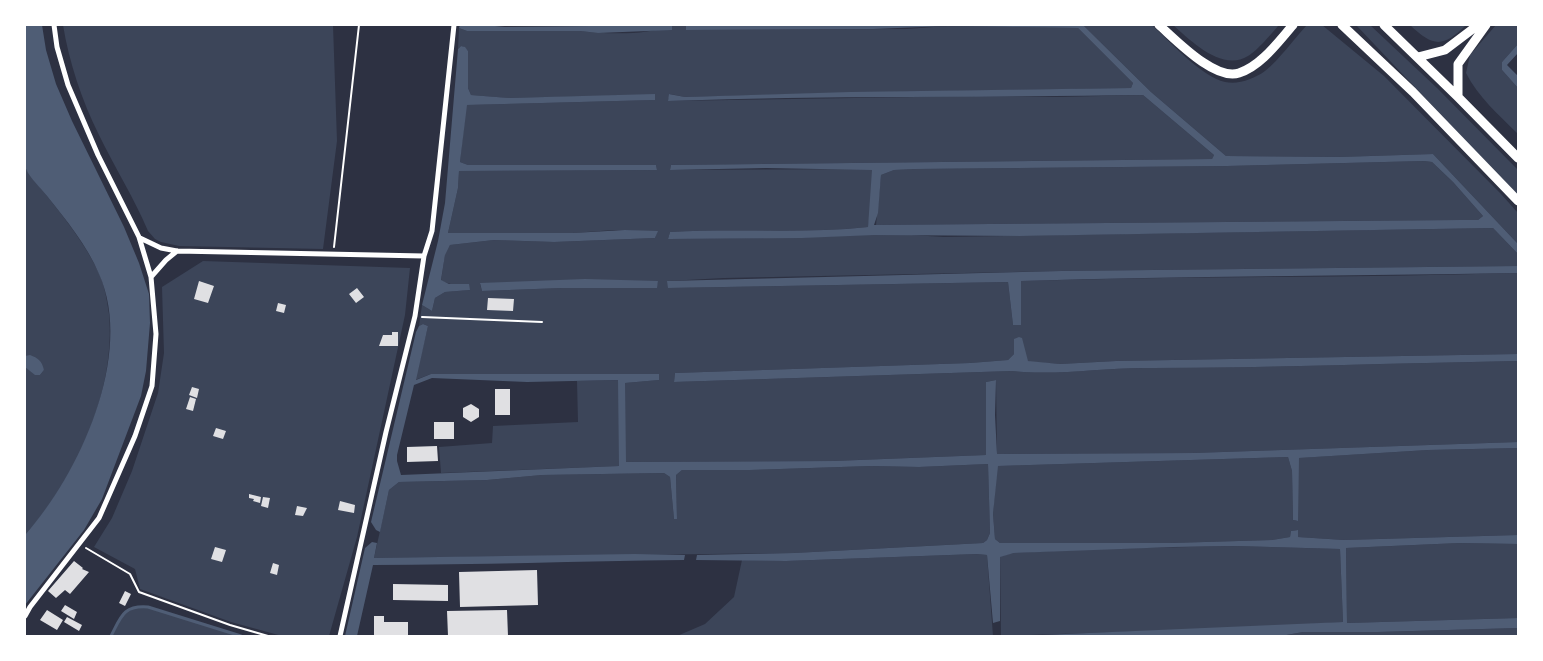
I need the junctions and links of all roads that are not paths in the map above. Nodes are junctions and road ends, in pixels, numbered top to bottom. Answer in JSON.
{"nodes":[{"id":1,"x":54,"y":25,"type":"edge"},
{"id":2,"x":454,"y":25,"type":"edge"},
{"id":3,"x":1159,"y":25,"type":"edge"},
{"id":4,"x":1293,"y":25,"type":"edge"},
{"id":5,"x":1342,"y":25,"type":"edge"},
{"id":6,"x":1384,"y":25,"type":"edge"},
{"id":7,"x":1478,"y":25,"type":"edge"},
{"id":8,"x":1486,"y":25,"type":"edge"},
{"id":9,"x":1418,"y":57,"type":"junction"},
{"id":10,"x":1458,"y":97,"type":"junction"},
{"id":11,"x":1518,"y":158,"type":"edge"},
{"id":12,"x":1518,"y":200,"type":"edge"},
{"id":13,"x":140,"y":237,"type":"junction"},
{"id":14,"x":177,"y":251,"type":"junction"},
{"id":15,"x":424,"y":256,"type":"junction"},
{"id":16,"x":151,"y":277,"type":"junction"},
{"id":17,"x":25,"y":616,"type":"edge"},
{"id":18,"x":340,"y":636,"type":"edge"}],
"edges":[{"from":1,"to":13,"type":"street"},
{"from":2,"to":15,"type":"street"},
{"from":3,"to":4,"type":"main road"},
{"from":5,"to":12,"type":"main road"},
{"from":6,"to":9,"type":"main road"},
{"from":7,"to":9,"type":"main road"},
{"from":8,"to":10,"type":"main road"},
{"from":9,"to":10,"type":"main road"},
{"from":10,"to":11,"type":"main road"},
{"from":13,"to":14,"type":"street"},
{"from":13,"to":16,"type":"street"},
{"from":14,"to":15,"type":"street"},
{"from":14,"to":16,"type":"street"},
{"from":15,"to":18,"type":"street"},
{"from":16,"to":17,"type":"street"}]}
